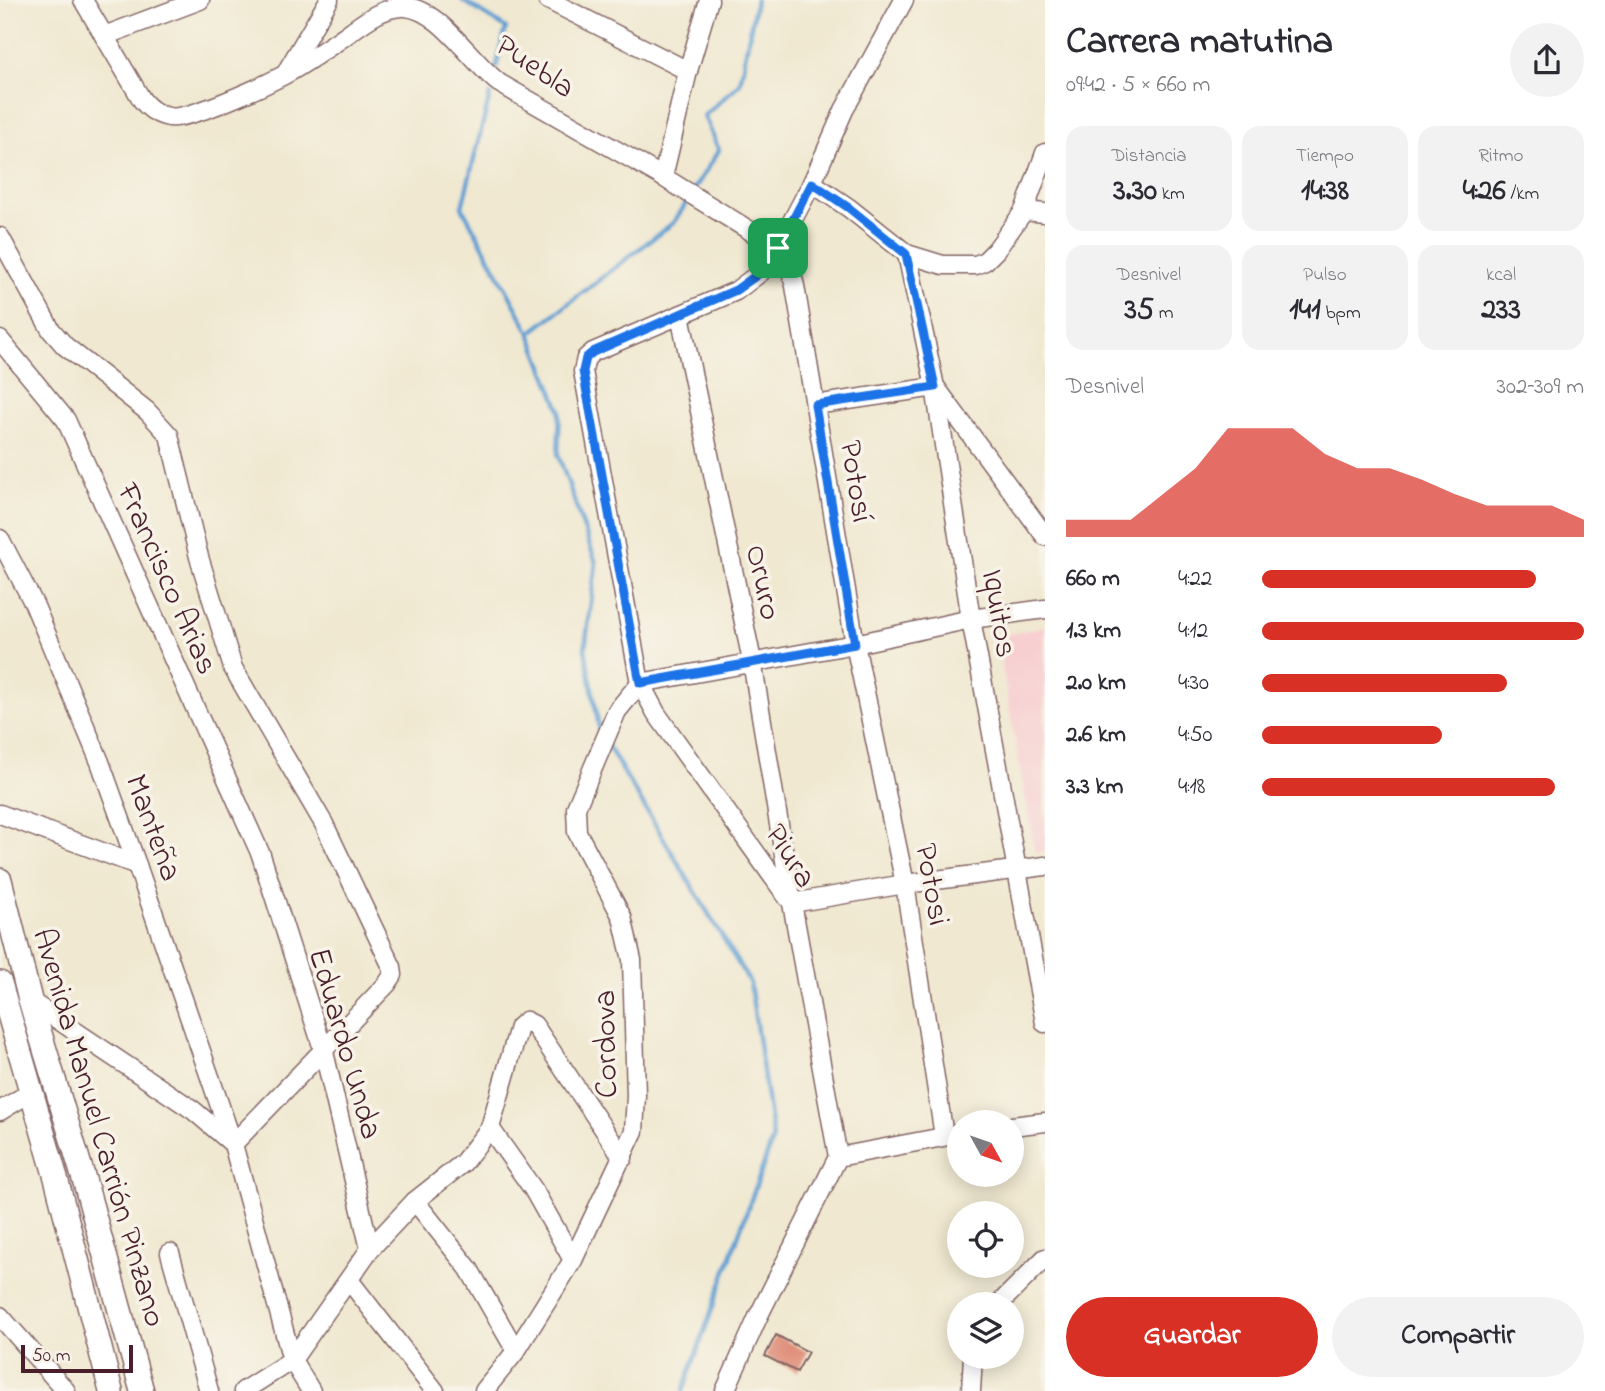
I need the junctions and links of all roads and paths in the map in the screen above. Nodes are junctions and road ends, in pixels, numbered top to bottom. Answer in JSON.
{"nodes":[{"id":1,"x":83,"y":0,"type":"edge"},
{"id":2,"x":200,"y":0,"type":"edge"},
{"id":3,"x":329,"y":0,"type":"edge"},
{"id":4,"x":548,"y":0,"type":"edge"},
{"id":5,"x":709,"y":0,"type":"edge"},
{"id":6,"x":904,"y":0,"type":"edge"},
{"id":7,"x":104,"y":36,"type":"junction"},
{"id":8,"x":688,"y":71,"type":"junction"},
{"id":9,"x":284,"y":75,"type":"junction"},
{"id":10,"x":1045,"y":153,"type":"edge"},
{"id":11,"x":663,"y":177,"type":"junction"},
{"id":12,"x":812,"y":183,"type":"junction"},
{"id":13,"x":1024,"y":211,"type":"junction"},
{"id":14,"x":1045,"y":213,"type":"edge"},
{"id":15,"x":0,"y":237,"type":"edge"},
{"id":16,"x":778,"y":248,"type":"junction"},
{"id":17,"x":906,"y":254,"type":"junction"},
{"id":18,"x":680,"y":315,"type":"junction"},
{"id":19,"x":0,"y":340,"type":"edge"},
{"id":20,"x":935,"y":387,"type":"junction"},
{"id":21,"x":815,"y":405,"type":"junction"},
{"id":22,"x":1045,"y":536,"type":"edge"},
{"id":23,"x":0,"y":539,"type":"edge"},
{"id":24,"x":1045,"y":608,"type":"edge"},
{"id":25,"x":971,"y":619,"type":"junction"},
{"id":26,"x":855,"y":644,"type":"junction"},
{"id":27,"x":752,"y":662,"type":"junction"},
{"id":28,"x":640,"y":683,"type":"junction"},
{"id":29,"x":0,"y":814,"type":"edge"},
{"id":30,"x":261,"y":855,"type":"joint"},
{"id":31,"x":137,"y":865,"type":"junction"},
{"id":32,"x":1045,"y":866,"type":"edge"},
{"id":33,"x":1018,"y":870,"type":"junction"},
{"id":34,"x":0,"y":880,"type":"edge"},
{"id":35,"x":905,"y":884,"type":"junction"},
{"id":36,"x":792,"y":903,"type":"junction"},
{"id":37,"x":1,"y":986,"type":"edge"},
{"id":38,"x":30,"y":1000,"type":"junction"},
{"id":39,"x":1045,"y":1023,"type":"edge"},
{"id":40,"x":324,"y":1052,"type":"junction"},
{"id":41,"x":31,"y":1092,"type":"junction"},
{"id":42,"x":0,"y":1111,"type":"edge"},
{"id":43,"x":947,"y":1113,"type":"edge"},
{"id":44,"x":1045,"y":1122,"type":"edge"},
{"id":45,"x":1024,"y":1125,"type":"edge"},
{"id":46,"x":491,"y":1128,"type":"junction"},
{"id":47,"x":947,"y":1136,"type":"edge"},
{"id":48,"x":233,"y":1144,"type":"junction"},
{"id":49,"x":838,"y":1157,"type":"junction"},
{"id":50,"x":623,"y":1158,"type":"junction"},
{"id":51,"x":415,"y":1201,"type":"junction"},
{"id":52,"x":370,"y":1249,"type":"junction"},
{"id":53,"x":170,"y":1253,"type":"dead end"},
{"id":54,"x":1045,"y":1258,"type":"edge"},
{"id":55,"x":573,"y":1261,"type":"junction"},
{"id":56,"x":349,"y":1280,"type":"junction"},
{"id":57,"x":1011,"y":1292,"type":"edge"},
{"id":58,"x":0,"y":1316,"type":"edge"},
{"id":59,"x":516,"y":1351,"type":"junction"},
{"id":60,"x":292,"y":1360,"type":"junction"},
{"id":61,"x":972,"y":1369,"type":"edge"},
{"id":62,"x":66,"y":1391,"type":"edge"},
{"id":63,"x":111,"y":1391,"type":"edge"},
{"id":64,"x":142,"y":1391,"type":"edge"},
{"id":65,"x":209,"y":1391,"type":"edge"},
{"id":66,"x":243,"y":1391,"type":"edge"},
{"id":67,"x":312,"y":1391,"type":"edge"},
{"id":68,"x":435,"y":1391,"type":"edge"},
{"id":69,"x":484,"y":1391,"type":"edge"},
{"id":70,"x":725,"y":1391,"type":"edge"},
{"id":71,"x":971,"y":1391,"type":"edge"}],
"edges":[{"from":1,"to":7,"type":"street","name":"Puebla"},
{"from":2,"to":7,"type":"street"},
{"from":3,"to":9,"type":"street"},
{"from":4,"to":8,"type":"street"},
{"from":5,"to":8,"type":"street"},
{"from":6,"to":12,"type":"street"},
{"from":7,"to":9,"type":"street","name":"Puebla"},
{"from":8,"to":11,"type":"street"},
{"from":9,"to":11,"type":"street","name":"Puebla"},
{"from":10,"to":13,"type":"street"},
{"from":11,"to":16,"type":"street","name":"Puebla"},
{"from":12,"to":16,"type":"street"},
{"from":12,"to":17,"type":"street"},
{"from":13,"to":14,"type":"street"},
{"from":13,"to":17,"type":"street"},
{"from":15,"to":40,"type":"street"},
{"from":16,"to":18,"type":"street"},
{"from":16,"to":21,"type":"street","name":"Potosí"},
{"from":17,"to":20,"type":"street","name":"Iquitos"},
{"from":18,"to":27,"type":"street","name":"Oruro"},
{"from":18,"to":28,"type":"street","name":"Piura"},
{"from":19,"to":30,"type":"street","name":"Francisco Arias"},
{"from":20,"to":21,"type":"street"},
{"from":20,"to":22,"type":"street"},
{"from":20,"to":25,"type":"street","name":"Iquitos"},
{"from":21,"to":26,"type":"street","name":"Potosí"},
{"from":23,"to":31,"type":"street","name":"Manteña"},
{"from":24,"to":25,"type":"street"},
{"from":25,"to":26,"type":"street"},
{"from":25,"to":33,"type":"street","name":"Iquitos"},
{"from":26,"to":27,"type":"street"},
{"from":26,"to":35,"type":"street","name":"Potosi"},
{"from":27,"to":28,"type":"street"},
{"from":27,"to":36,"type":"street","name":"Oruro"},
{"from":28,"to":36,"type":"street","name":"Piura"},
{"from":28,"to":50,"type":"street","name":"Cordova"},
{"from":29,"to":31,"type":"street"},
{"from":30,"to":40,"type":"street","name":"Eduardo Unda"},
{"from":31,"to":48,"type":"street","name":"Manteña"},
{"from":32,"to":33,"type":"street"},
{"from":33,"to":35,"type":"street"},
{"from":33,"to":39,"type":"street","name":"Iquitos"},
{"from":34,"to":38,"type":"main road","name":"Avenida Manuel Carrión Pinzano"},
{"from":35,"to":36,"type":"street"},
{"from":35,"to":43,"type":"street","name":"Potosi"},
{"from":36,"to":49,"type":"street","name":"Piura"},
{"from":37,"to":38,"type":"street"},
{"from":37,"to":41,"type":"main road","name":"Avenida Manuel Carrión Pinzano"},
{"from":38,"to":48,"type":"street"},
{"from":38,"to":64,"type":"main road","name":"Avenida Manuel Carrión Pinzano"},
{"from":40,"to":48,"type":"street"},
{"from":40,"to":52,"type":"street","name":"Eduardo Unda"},
{"from":41,"to":42,"type":"street"},
{"from":41,"to":63,"type":"main road","name":"Avenida Manuel Carrión Pinzano"},
{"from":44,"to":45,"type":"street"},
{"from":46,"to":50,"type":"street"},
{"from":46,"to":51,"type":"street"},
{"from":46,"to":55,"type":"street"},
{"from":47,"to":49,"type":"street"},
{"from":48,"to":60,"type":"street","name":"Manteña"},
{"from":49,"to":70,"type":"street"},
{"from":50,"to":55,"type":"street","name":"Cordova"},
{"from":51,"to":52,"type":"street"},
{"from":51,"to":59,"type":"street"},
{"from":52,"to":56,"type":"street"},
{"from":53,"to":65,"type":"street"},
{"from":54,"to":57,"type":"street"},
{"from":55,"to":59,"type":"street","name":"Cordova"},
{"from":56,"to":60,"type":"street"},
{"from":56,"to":68,"type":"street"},
{"from":58,"to":62,"type":"street"},
{"from":59,"to":69,"type":"street","name":"Cordova"},
{"from":60,"to":66,"type":"street"},
{"from":60,"to":67,"type":"street","name":"Manteña"},
{"from":61,"to":71,"type":"street"}]}
